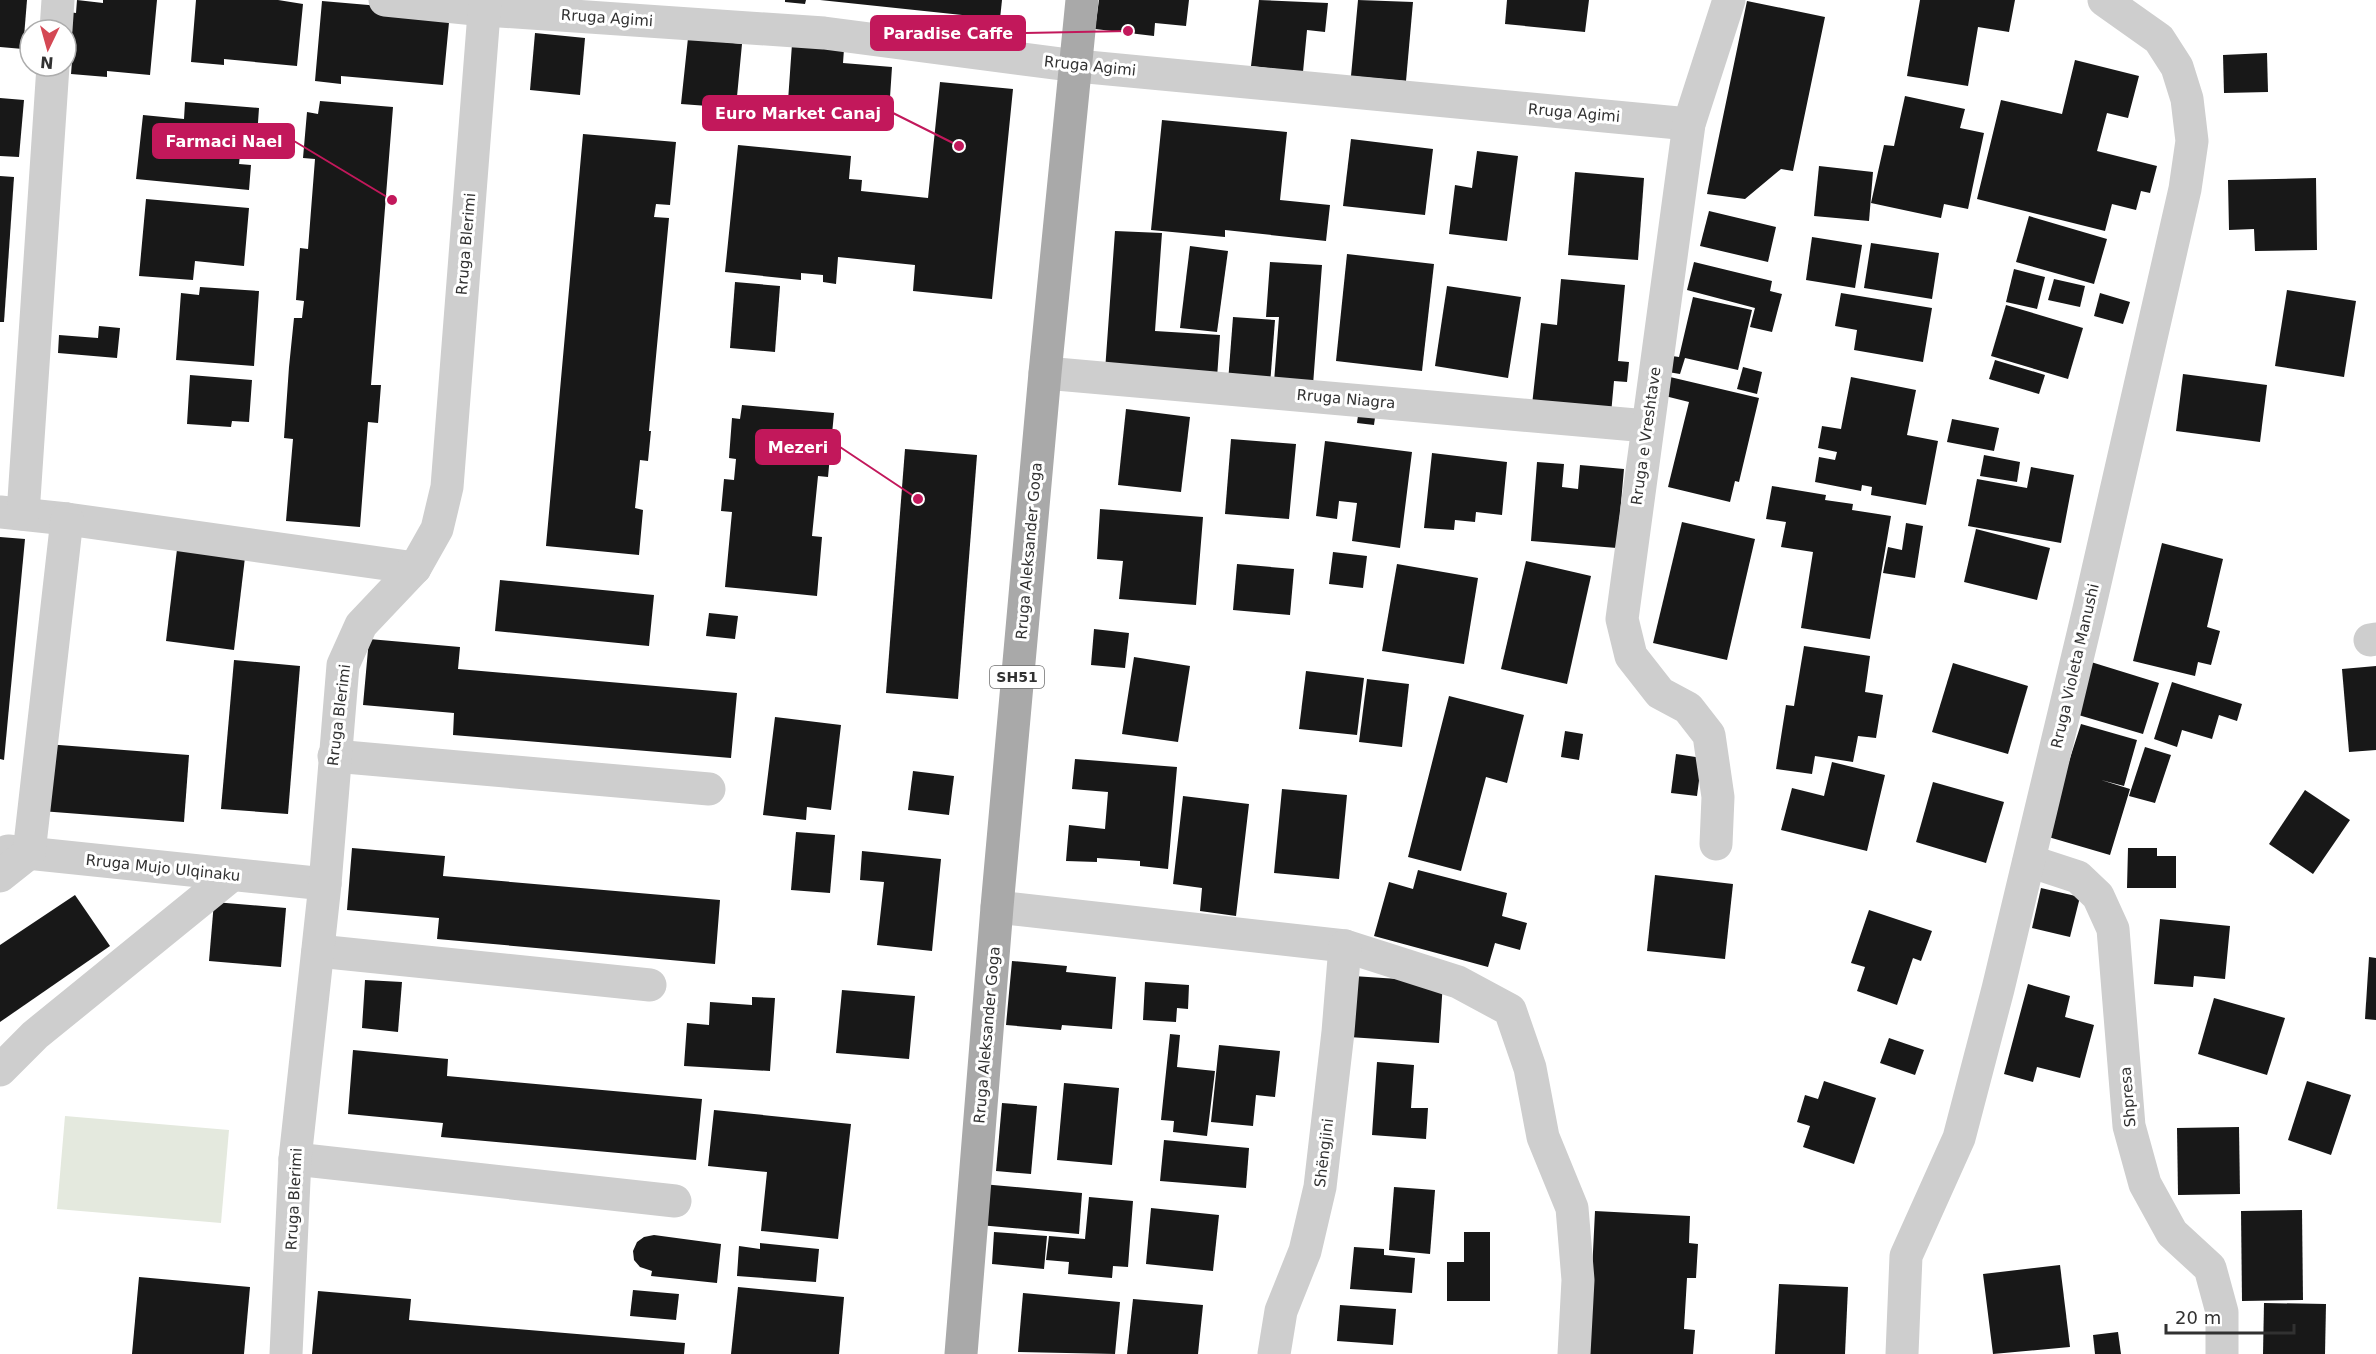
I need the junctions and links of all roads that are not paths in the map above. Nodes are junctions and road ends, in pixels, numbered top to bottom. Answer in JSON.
{"nodes":[{"id":1,"x":58,"y":0,"type":"edge"},
{"id":2,"x":385,"y":0,"type":"edge"},
{"id":3,"x":1082,"y":0,"type":"edge"},
{"id":4,"x":1729,"y":0,"type":"edge"},
{"id":5,"x":2104,"y":0,"type":"edge"},
{"id":6,"x":485,"y":5,"type":"edge"},
{"id":7,"x":57,"y":18,"type":"edge"},
{"id":8,"x":1077,"y":66,"type":"junction"},
{"id":9,"x":52,"y":78,"type":"edge"},
{"id":10,"x":1689,"y":124,"type":"junction"},
{"id":11,"x":1045,"y":373,"type":"junction"},
{"id":12,"x":1647,"y":426,"type":"junction"},
{"id":13,"x":12,"y":513,"type":"edge"},
{"id":14,"x":67,"y":519,"type":"junction"},
{"id":15,"x":415,"y":568,"type":"junction"},
{"id":16,"x":334,"y":756,"type":"junction"},
{"id":17,"x":709,"y":789,"type":"dead end"},
{"id":18,"x":1716,"y":844,"type":"dead end"},
{"id":19,"x":15,"y":852,"type":"edge"},
{"id":20,"x":2029,"y":861,"type":"junction"},
{"id":21,"x":232,"y":875,"type":"junction"},
{"id":22,"x":0,"y":876,"type":"edge"},
{"id":23,"x":325,"y":884,"type":"junction"},
{"id":24,"x":997,"y":907,"type":"junction"},
{"id":25,"x":1345,"y":946,"type":"junction"},
{"id":26,"x":318,"y":951,"type":"junction"},
{"id":27,"x":650,"y":985,"type":"dead end"},
{"id":28,"x":0,"y":1070,"type":"edge"},
{"id":29,"x":295,"y":1159,"type":"junction"},
{"id":30,"x":675,"y":1201,"type":"dead end"},
{"id":31,"x":286,"y":1354,"type":"edge"},
{"id":32,"x":961,"y":1354,"type":"edge"},
{"id":33,"x":1274,"y":1354,"type":"edge"},
{"id":34,"x":1574,"y":1354,"type":"edge"},
{"id":35,"x":1902,"y":1354,"type":"edge"},
{"id":36,"x":2222,"y":1354,"type":"edge"}],
"edges":[{"from":1,"to":7,"type":"street"},
{"from":2,"to":6,"type":"street","name":"Rruga Agimi"},
{"from":3,"to":8,"type":"main road","name":"Rruga Aleksander Goga","number":"SH51"},
{"from":4,"to":10,"type":"street","name":"Rruga e Vreshtave"},
{"from":5,"to":20,"type":"street","name":"Rruga Violeta Manushi"},
{"from":6,"to":8,"type":"street","name":"Rruga Agimi"},
{"from":6,"to":15,"type":"street","name":"Rruga Blerimi"},
{"from":8,"to":10,"type":"street","name":"Rruga Agimi"},
{"from":8,"to":11,"type":"main road","name":"Rruga Aleksander Goga","number":"SH51"},
{"from":9,"to":13,"type":"street"},
{"from":10,"to":12,"type":"street","name":"Rruga e Vreshtave"},
{"from":11,"to":12,"type":"street","name":"Rruga Niagra"},
{"from":11,"to":24,"type":"main road","name":"Rruga Aleksander Goga","number":"SH51"},
{"from":12,"to":18,"type":"street","name":"Rruga e Vreshtave"},
{"from":13,"to":14,"type":"street"},
{"from":14,"to":15,"type":"street"},
{"from":14,"to":19,"type":"street"},
{"from":15,"to":16,"type":"street","name":"Rruga Blerimi"},
{"from":16,"to":17,"type":"street"},
{"from":16,"to":23,"type":"street","name":"Rruga Blerimi"},
{"from":19,"to":21,"type":"street","name":"Rruga Mujo Ulqinaku"},
{"from":19,"to":22,"type":"street"},
{"from":20,"to":35,"type":"street","name":"Rruga Violeta Manushi"},
{"from":20,"to":36,"type":"street","name":"Shpresa"},
{"from":21,"to":23,"type":"street","name":"Rruga Mujo Ulqinaku"},
{"from":21,"to":28,"type":"street"},
{"from":23,"to":26,"type":"street","name":"Rruga Blerimi"},
{"from":24,"to":25,"type":"street"},
{"from":24,"to":32,"type":"main road","name":"Rruga Aleksander Goga","number":"SH51"},
{"from":25,"to":33,"type":"street","name":"Shëngjini"},
{"from":25,"to":34,"type":"street"},
{"from":26,"to":27,"type":"street"},
{"from":26,"to":29,"type":"street","name":"Rruga Blerimi"},
{"from":29,"to":30,"type":"street"},
{"from":29,"to":31,"type":"street","name":"Rruga Blerimi"}]}
